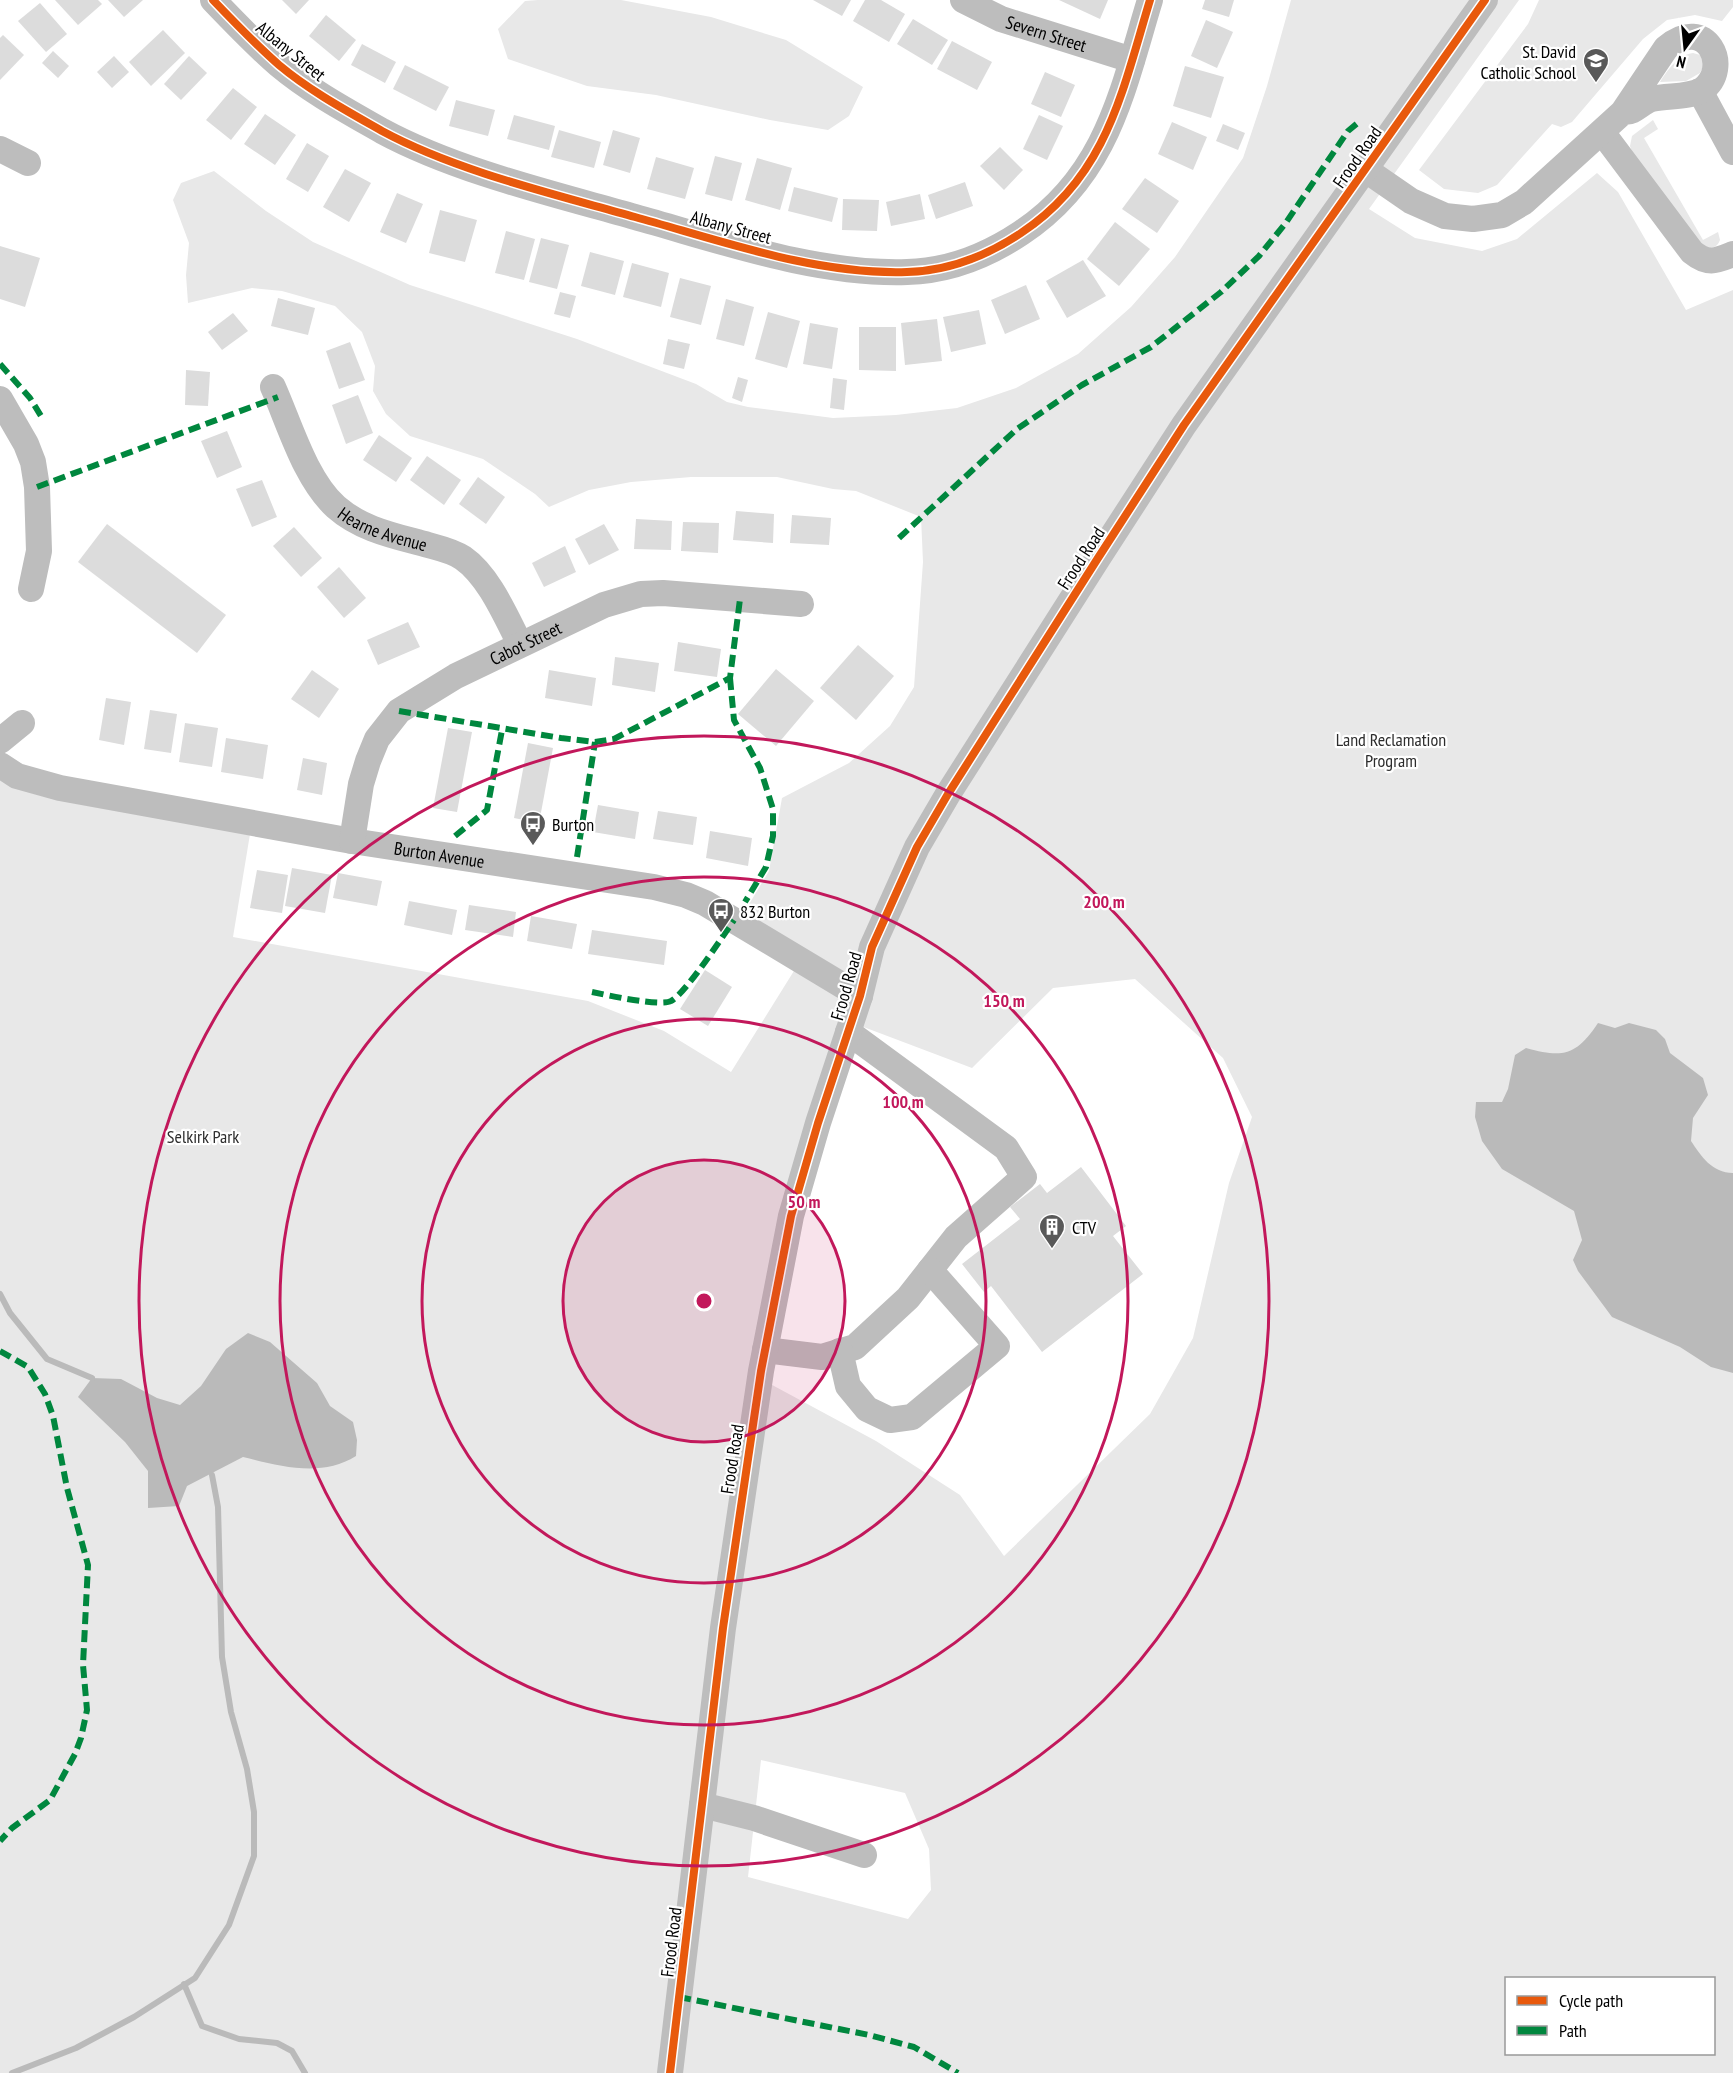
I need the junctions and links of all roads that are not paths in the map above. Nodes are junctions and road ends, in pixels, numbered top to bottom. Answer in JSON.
{"nodes":[{"id":1,"x":213,"y":0,"type":"edge"},
{"id":2,"x":963,"y":0,"type":"edge"},
{"id":3,"x":1150,"y":0,"type":"edge"},
{"id":4,"x":1485,"y":0,"type":"edge"},
{"id":5,"x":1132,"y":60,"type":"junction"},
{"id":6,"x":1700,"y":91,"type":"junction"},
{"id":7,"x":1623,"y":112,"type":"junction"},
{"id":8,"x":1602,"y":132,"type":"junction"},
{"id":9,"x":0,"y":149,"type":"edge"},
{"id":10,"x":1733,"y":153,"type":"edge"},
{"id":11,"x":28,"y":163,"type":"dead end"},
{"id":12,"x":1366,"y":170,"type":"junction"},
{"id":13,"x":1733,"y":254,"type":"edge"},
{"id":14,"x":273,"y":387,"type":"dead end"},
{"id":15,"x":0,"y":399,"type":"edge"},
{"id":16,"x":31,"y":589,"type":"dead end"},
{"id":17,"x":801,"y":604,"type":"dead end"},
{"id":18,"x":520,"y":644,"type":"junction"},
{"id":19,"x":22,"y":723,"type":"dead end"},
{"id":20,"x":0,"y":741,"type":"edge"},
{"id":21,"x":0,"y":765,"type":"edge"},
{"id":22,"x":352,"y":841,"type":"junction"},
{"id":23,"x":860,"y":996,"type":"junction"},
{"id":24,"x":848,"y":1032,"type":"junction"},
{"id":25,"x":930,"y":1270,"type":"junction"},
{"id":26,"x":765,"y":1350,"type":"junction"},
{"id":27,"x":840,"y":1351,"type":"junction"},
{"id":28,"x":702,"y":1805,"type":"junction"},
{"id":29,"x":864,"y":1855,"type":"dead end"},
{"id":30,"x":670,"y":2073,"type":"edge"}],
"edges":[{"from":1,"to":5,"type":"street","name":"Albany Street"},
{"from":2,"to":5,"type":"street","name":"Severn Street"},
{"from":3,"to":5,"type":"street","name":"Albany Street"},
{"from":4,"to":12,"type":"street","name":"Frood Road"},
{"from":6,"to":7,"type":"street"},
{"from":6,"to":7,"type":"street"},
{"from":6,"to":10,"type":"street"},
{"from":7,"to":8,"type":"street"},
{"from":8,"to":12,"type":"street"},
{"from":8,"to":13,"type":"street"},
{"from":9,"to":11,"type":"street"},
{"from":12,"to":23,"type":"street","name":"Frood Road"},
{"from":14,"to":18,"type":"street","name":"Hearne Avenue"},
{"from":15,"to":16,"type":"street"},
{"from":17,"to":18,"type":"street","name":"Cabot Street"},
{"from":18,"to":22,"type":"street","name":"Cabot Street"},
{"from":19,"to":20,"type":"street"},
{"from":21,"to":22,"type":"street","name":"Burton Avenue"},
{"from":22,"to":23,"type":"street","name":"Burton Avenue"},
{"from":23,"to":24,"type":"street","name":"Frood Road"},
{"from":24,"to":25,"type":"street"},
{"from":24,"to":26,"type":"street","name":"Frood Road"},
{"from":25,"to":27,"type":"street"},
{"from":25,"to":27,"type":"street"},
{"from":26,"to":27,"type":"street"},
{"from":26,"to":28,"type":"street","name":"Frood Road"},
{"from":28,"to":29,"type":"street"},
{"from":28,"to":30,"type":"street","name":"Frood Road"}]}
